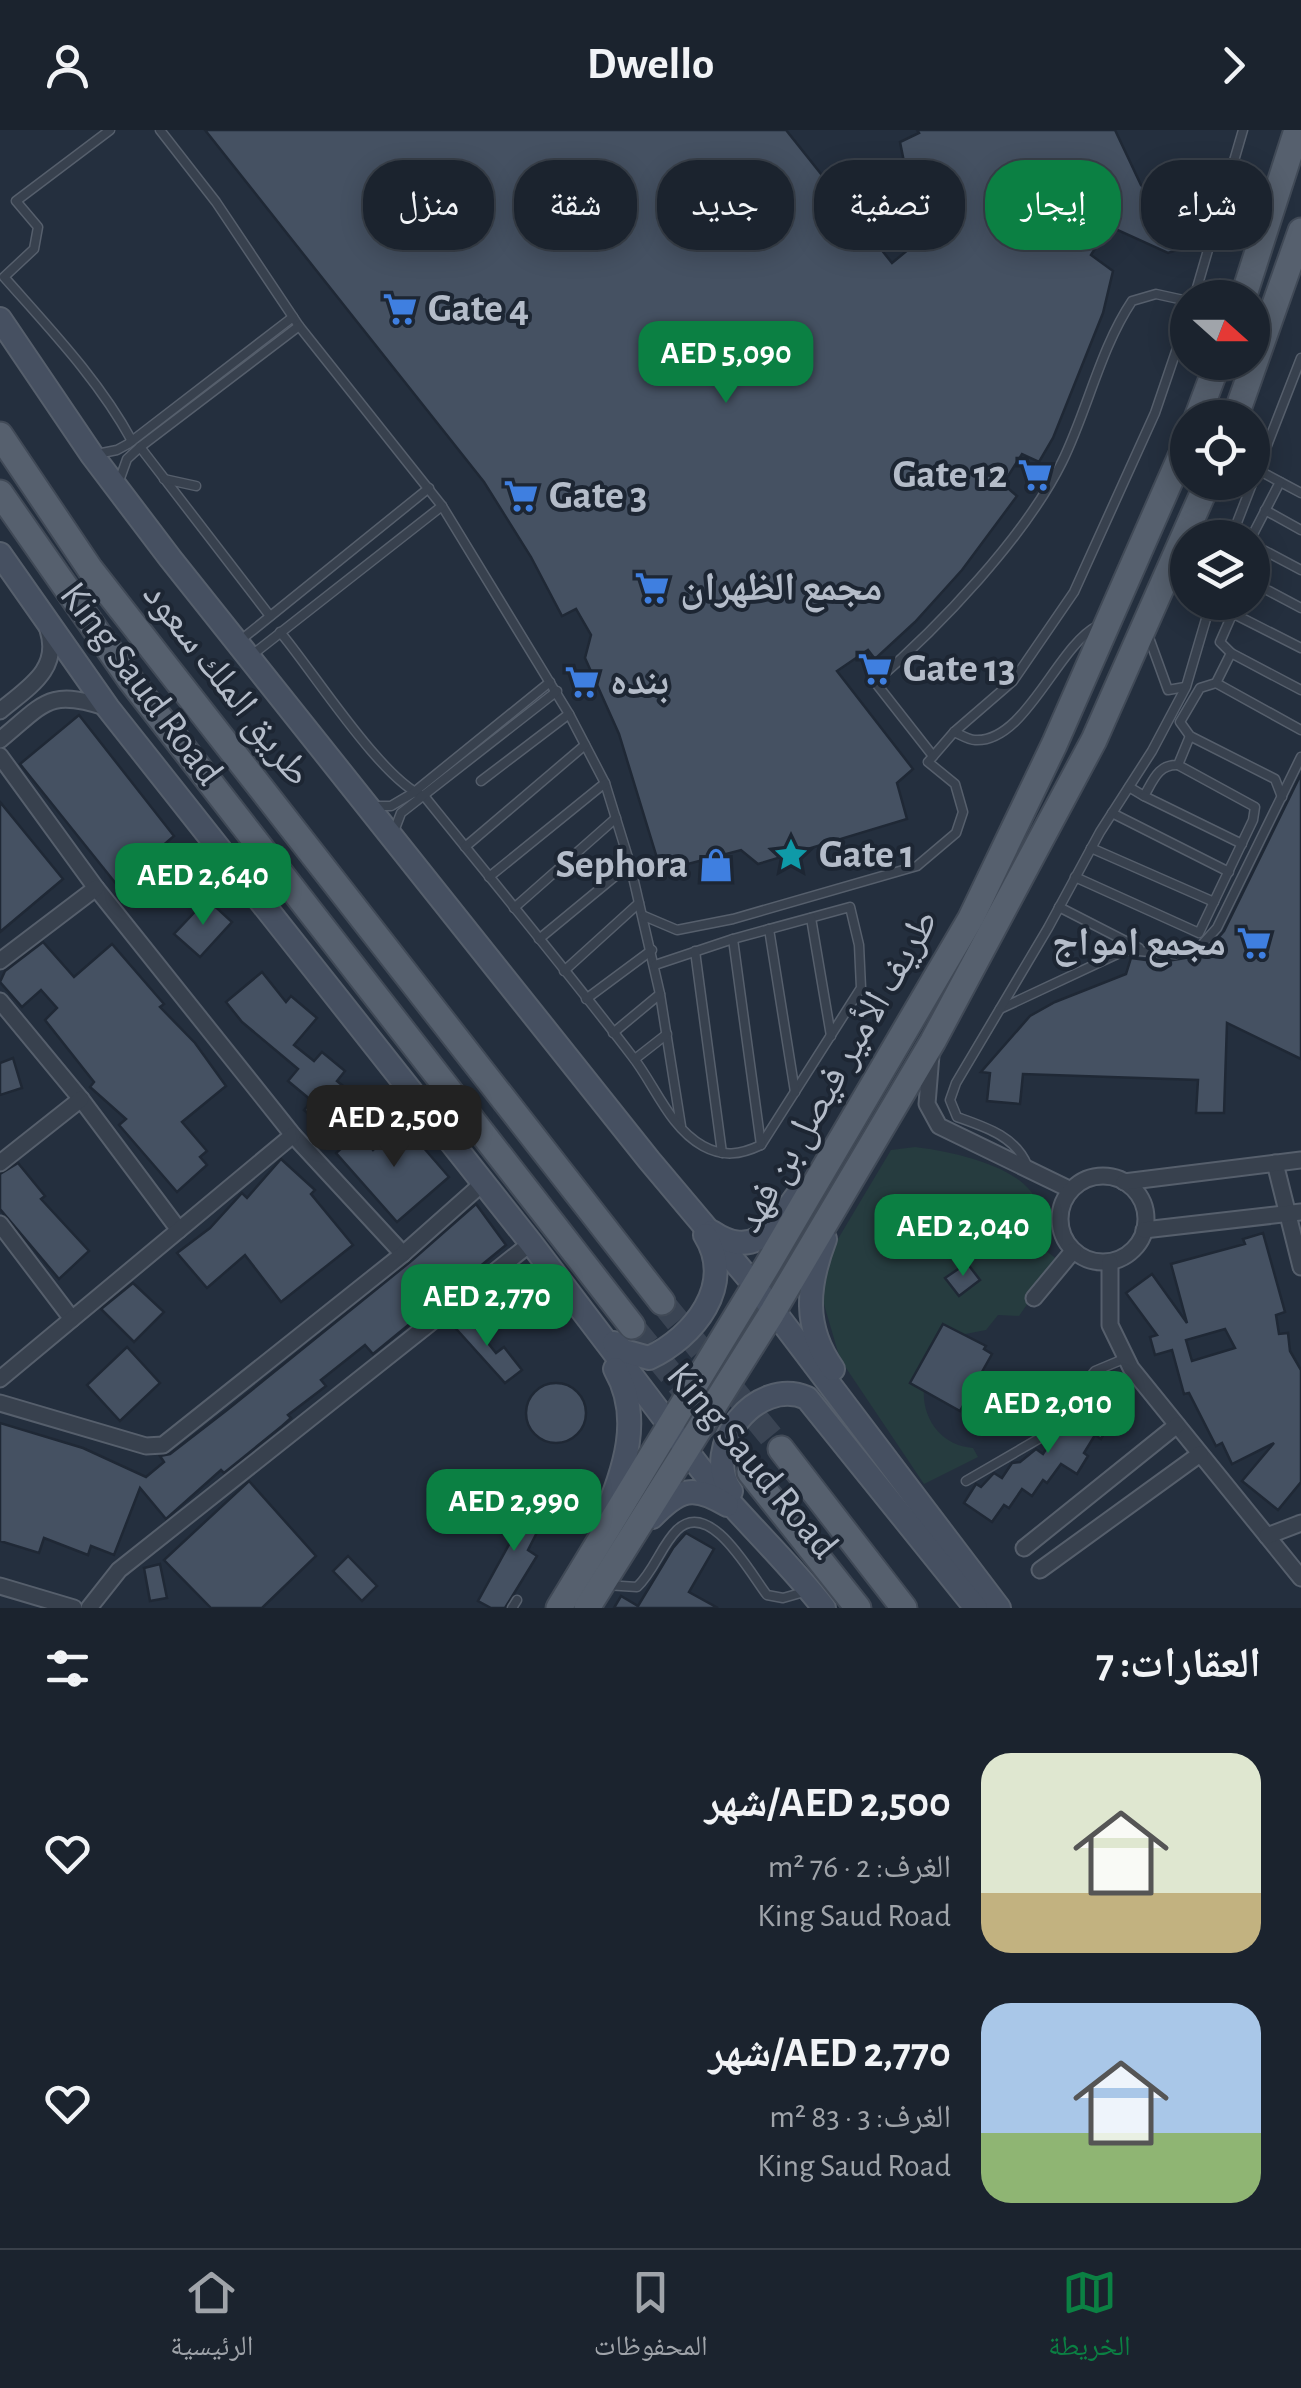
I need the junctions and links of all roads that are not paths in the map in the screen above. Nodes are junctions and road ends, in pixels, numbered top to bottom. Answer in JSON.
{"nodes":[{"id":1,"x":110,"y":130,"type":"edge"},
{"id":2,"x":160,"y":130,"type":"edge"},
{"id":3,"x":1243,"y":130,"type":"edge"},
{"id":4,"x":1297,"y":130,"type":"edge"},
{"id":5,"x":1301,"y":232,"type":"edge"},
{"id":6,"x":1197,"y":280,"type":"edge"},
{"id":7,"x":1248,"y":280,"type":"edge"},
{"id":8,"x":1170,"y":296,"type":"edge"},
{"id":9,"x":292,"y":317,"type":"junction"},
{"id":10,"x":0,"y":319,"type":"edge"},
{"id":11,"x":299,"y":326,"type":"junction"},
{"id":12,"x":1301,"y":358,"type":"edge"},
{"id":13,"x":1170,"y":369,"type":"edge"},
{"id":14,"x":1242,"y":400,"type":"edge"},
{"id":15,"x":0,"y":435,"type":"edge"},
{"id":16,"x":1270,"y":439,"type":"edge"},
{"id":17,"x":132,"y":440,"type":"junction"},
{"id":18,"x":140,"y":447,"type":"junction"},
{"id":19,"x":92,"y":455,"type":"junction"},
{"id":20,"x":1270,"y":477,"type":"edge"},
{"id":21,"x":164,"y":479,"type":"junction"},
{"id":22,"x":1170,"y":482,"type":"edge"},
{"id":23,"x":1280,"y":482,"type":"junction"},
{"id":24,"x":196,"y":486,"type":"dead end"},
{"id":25,"x":429,"y":488,"type":"junction"},
{"id":26,"x":117,"y":489,"type":"junction"},
{"id":27,"x":0,"y":493,"type":"edge"},
{"id":28,"x":1301,"y":493,"type":"edge"},
{"id":29,"x":1200,"y":500,"type":"edge"},
{"id":30,"x":442,"y":506,"type":"junction"},
{"id":31,"x":1265,"y":510,"type":"junction"},
{"id":32,"x":1261,"y":520,"type":"edge"},
{"id":33,"x":1301,"y":530,"type":"edge"},
{"id":34,"x":1270,"y":552,"type":"edge"},
{"id":35,"x":0,"y":554,"type":"edge"},
{"id":36,"x":1301,"y":570,"type":"edge"},
{"id":37,"x":1270,"y":592,"type":"edge"},
{"id":38,"x":1301,"y":608,"type":"edge"},
{"id":39,"x":270,"y":616,"type":"junction"},
{"id":40,"x":1111,"y":618,"type":"junction"},
{"id":41,"x":1206,"y":620,"type":"edge"},
{"id":42,"x":1226,"y":620,"type":"edge"},
{"id":43,"x":1253,"y":620,"type":"edge"},
{"id":44,"x":45,"y":621,"type":"junction"},
{"id":45,"x":1145,"y":626,"type":"junction"},
{"id":46,"x":280,"y":632,"type":"junction"},
{"id":47,"x":1301,"y":648,"type":"edge"},
{"id":48,"x":244,"y":650,"type":"junction"},
{"id":49,"x":1231,"y":654,"type":"junction"},
{"id":50,"x":550,"y":682,"type":"junction"},
{"id":51,"x":1216,"y":683,"type":"junction"},
{"id":52,"x":1186,"y":687,"type":"junction"},
{"id":53,"x":1301,"y":690,"type":"edge"},
{"id":54,"x":557,"y":692,"type":"junction"},
{"id":55,"x":108,"y":708,"type":"junction"},
{"id":56,"x":0,"y":712,"type":"edge"},
{"id":57,"x":570,"y":714,"type":"junction"},
{"id":58,"x":1301,"y":730,"type":"edge"},
{"id":59,"x":954,"y":732,"type":"junction"},
{"id":60,"x":1190,"y":736,"type":"junction"},
{"id":61,"x":0,"y":740,"type":"edge"},
{"id":62,"x":586,"y":745,"type":"junction"},
{"id":63,"x":0,"y":756,"type":"edge"},
{"id":64,"x":933,"y":756,"type":"junction"},
{"id":65,"x":1301,"y":757,"type":"edge"},
{"id":66,"x":1178,"y":766,"type":"junction"},
{"id":67,"x":482,"y":781,"type":"dead end"},
{"id":68,"x":605,"y":784,"type":"junction"},
{"id":69,"x":1128,"y":787,"type":"junction"},
{"id":70,"x":413,"y":793,"type":"junction"},
{"id":71,"x":1144,"y":796,"type":"junction"},
{"id":72,"x":425,"y":797,"type":"junction"},
{"id":73,"x":1282,"y":797,"type":"junction"},
{"id":74,"x":364,"y":806,"type":"junction"},
{"id":75,"x":1112,"y":813,"type":"junction"},
{"id":76,"x":616,"y":818,"type":"junction"},
{"id":77,"x":392,"y":838,"type":"junction"},
{"id":78,"x":1242,"y":844,"type":"junction"},
{"id":79,"x":465,"y":848,"type":"junction"},
{"id":80,"x":1091,"y":848,"type":"junction"},
{"id":81,"x":630,"y":864,"type":"junction"},
{"id":82,"x":1228,"y":872,"type":"junction"},
{"id":83,"x":1076,"y":877,"type":"junction"},
{"id":84,"x":489,"y":878,"type":"junction"},
{"id":85,"x":96,"y":888,"type":"junction"},
{"id":86,"x":841,"y":889,"type":"junction"},
{"id":87,"x":1214,"y":902,"type":"junction"},
{"id":88,"x":639,"y":903,"type":"junction"},
{"id":89,"x":850,"y":907,"type":"junction"},
{"id":90,"x":1059,"y":907,"type":"junction"},
{"id":91,"x":514,"y":908,"type":"junction"},
{"id":92,"x":644,"y":916,"type":"junction"},
{"id":93,"x":811,"y":918,"type":"junction"},
{"id":94,"x":770,"y":929,"type":"junction"},
{"id":95,"x":732,"y":938,"type":"junction"},
{"id":96,"x":538,"y":939,"type":"junction"},
{"id":97,"x":652,"y":950,"type":"junction"},
{"id":98,"x":1143,"y":950,"type":"junction"},
{"id":99,"x":695,"y":951,"type":"junction"},
{"id":100,"x":0,"y":961,"type":"edge"},
{"id":101,"x":655,"y":964,"type":"junction"},
{"id":102,"x":564,"y":971,"type":"junction"},
{"id":103,"x":660,"y":994,"type":"junction"},
{"id":104,"x":586,"y":999,"type":"junction"},
{"id":105,"x":0,"y":1000,"type":"edge"},
{"id":106,"x":1000,"y":1009,"type":"junction"},
{"id":107,"x":613,"y":1032,"type":"junction"},
{"id":108,"x":667,"y":1034,"type":"junction"},
{"id":109,"x":832,"y":1036,"type":"junction"},
{"id":110,"x":933,"y":1041,"type":"junction"},
{"id":111,"x":634,"y":1059,"type":"junction"},
{"id":112,"x":795,"y":1092,"type":"junction"},
{"id":113,"x":81,"y":1099,"type":"junction"},
{"id":114,"x":850,"y":1126,"type":"junction"},
{"id":115,"x":681,"y":1130,"type":"junction"},
{"id":116,"x":292,"y":1135,"type":"junction"},
{"id":117,"x":761,"y":1145,"type":"junction"},
{"id":118,"x":722,"y":1154,"type":"junction"},
{"id":119,"x":1301,"y":1160,"type":"edge"},
{"id":120,"x":0,"y":1163,"type":"edge"},
{"id":121,"x":1275,"y":1164,"type":"junction"},
{"id":122,"x":1029,"y":1169,"type":"junction"},
{"id":123,"x":1124,"y":1182,"type":"junction"},
{"id":124,"x":484,"y":1183,"type":"junction"},
{"id":125,"x":1071,"y":1190,"type":"junction"},
{"id":126,"x":843,"y":1195,"type":"junction"},
{"id":127,"x":685,"y":1204,"type":"junction"},
{"id":128,"x":1293,"y":1213,"type":"edge"},
{"id":129,"x":0,"y":1224,"type":"edge"},
{"id":130,"x":704,"y":1226,"type":"junction"},
{"id":131,"x":178,"y":1230,"type":"junction"},
{"id":132,"x":1144,"y":1230,"type":"junction"},
{"id":133,"x":531,"y":1243,"type":"junction"},
{"id":134,"x":1073,"y":1251,"type":"junction"},
{"id":135,"x":403,"y":1254,"type":"junction"},
{"id":136,"x":1110,"y":1262,"type":"junction"},
{"id":137,"x":1301,"y":1268,"type":"edge"},
{"id":138,"x":754,"y":1286,"type":"junction"},
{"id":139,"x":573,"y":1297,"type":"junction"},
{"id":140,"x":1034,"y":1298,"type":"dead end"},
{"id":141,"x":662,"y":1302,"type":"tunnel mouth"},
{"id":142,"x":772,"y":1313,"type":"junction"},
{"id":143,"x":72,"y":1320,"type":"junction"},
{"id":144,"x":632,"y":1326,"type":"tunnel mouth"},
{"id":145,"x":599,"y":1332,"type":"junction"},
{"id":146,"x":1126,"y":1358,"type":"junction"},
{"id":147,"x":0,"y":1379,"type":"edge"},
{"id":148,"x":0,"y":1403,"type":"edge"},
{"id":149,"x":1177,"y":1424,"type":"junction"},
{"id":150,"x":670,"y":1426,"type":"junction"},
{"id":151,"x":781,"y":1449,"type":"tunnel mouth"},
{"id":152,"x":686,"y":1451,"type":"junction"},
{"id":153,"x":1200,"y":1454,"type":"junction"},
{"id":154,"x":750,"y":1472,"type":"tunnel mouth"},
{"id":155,"x":966,"y":1481,"type":"dead end"},
{"id":156,"x":746,"y":1516,"type":"junction"},
{"id":157,"x":1301,"y":1523,"type":"edge"},
{"id":158,"x":1267,"y":1536,"type":"junction"},
{"id":159,"x":766,"y":1538,"type":"junction"},
{"id":160,"x":626,"y":1546,"type":"junction"},
{"id":161,"x":1024,"y":1548,"type":"dead end"},
{"id":162,"x":588,"y":1562,"type":"junction"},
{"id":163,"x":1040,"y":1570,"type":"dead end"},
{"id":164,"x":1301,"y":1578,"type":"edge"},
{"id":165,"x":602,"y":1585,"type":"junction"},
{"id":166,"x":0,"y":1586,"type":"edge"},
{"id":167,"x":817,"y":1599,"type":"edge"},
{"id":168,"x":74,"y":1608,"type":"edge"},
{"id":169,"x":89,"y":1608,"type":"edge"},
{"id":170,"x":559,"y":1608,"type":"edge"},
{"id":171,"x":587,"y":1608,"type":"edge"},
{"id":172,"x":858,"y":1608,"type":"edge"},
{"id":173,"x":904,"y":1608,"type":"edge"},
{"id":174,"x":976,"y":1608,"type":"edge"},
{"id":175,"x":999,"y":1608,"type":"edge"},
{"id":176,"x":1012,"y":1608,"type":"edge"}],
"edges":[{"from":1,"to":17,"type":"lane"},
{"from":2,"to":9,"type":"lane"},
{"from":3,"to":6,"type":"lane"},
{"from":4,"to":7,"type":"main road"},
{"from":5,"to":14,"type":"main road"},
{"from":8,"to":64,"type":"lane"},
{"from":9,"to":11,"type":"lane"},
{"from":9,"to":17,"type":"lane"},
{"from":10,"to":19,"type":"main road"},
{"from":11,"to":18,"type":"lane"},
{"from":11,"to":25,"type":"lane"},
{"from":12,"to":16,"type":"lane"},
{"from":13,"to":59,"type":"lane"},
{"from":15,"to":141,"type":"main road","name":"طريق الملك سعود"},
{"from":17,"to":19,"type":"lane"},
{"from":18,"to":21,"type":"lane"},
{"from":18,"to":26,"type":"lane"},
{"from":19,"to":26,"type":"main road"},
{"from":20,"to":23,"type":"lane"},
{"from":21,"to":24,"type":"lane"},
{"from":21,"to":39,"type":"lane"},
{"from":22,"to":40,"type":"main road","name":"طريف الأمير فيصل بن فهد"},
{"from":23,"to":28,"type":"lane"},
{"from":23,"to":31,"type":"lane"},
{"from":25,"to":30,"type":"lane"},
{"from":25,"to":39,"type":"lane"},
{"from":26,"to":48,"type":"main road"},
{"from":27,"to":144,"type":"main road","name":"طريق الملك سعود"},
{"from":29,"to":45,"type":"main road","name":"طريف الأمير فيصل بن فهد"},
{"from":30,"to":46,"type":"lane"},
{"from":30,"to":50,"type":"lane"},
{"from":31,"to":32,"type":"lane"},
{"from":31,"to":33,"type":"lane"},
{"from":34,"to":36,"type":"lane"},
{"from":35,"to":44,"type":"main road","name":"King Saud Road"},
{"from":37,"to":38,"type":"lane"},
{"from":39,"to":48,"type":"lane"},
{"from":40,"to":59,"type":"lane"},
{"from":40,"to":114,"type":"main road","name":"طريف الأمير فيصل بن فهد"},
{"from":41,"to":52,"type":"lane"},
{"from":42,"to":49,"type":"lane"},
{"from":43,"to":47,"type":"lane"},
{"from":44,"to":55,"type":"main road","name":"King Saud Road"},
{"from":44,"to":56,"type":"street"},
{"from":45,"to":52,"type":"lane"},
{"from":45,"to":110,"type":"main road","name":"طريف الأمير فيصل بن فهد"},
{"from":46,"to":48,"type":"lane"},
{"from":46,"to":70,"type":"lane"},
{"from":48,"to":74,"type":"main road"},
{"from":49,"to":51,"type":"lane"},
{"from":49,"to":53,"type":"lane"},
{"from":50,"to":54,"type":"lane"},
{"from":50,"to":70,"type":"lane"},
{"from":51,"to":58,"type":"lane"},
{"from":51,"to":60,"type":"lane"},
{"from":52,"to":69,"type":"lane"},
{"from":54,"to":57,"type":"lane"},
{"from":54,"to":72,"type":"lane"},
{"from":55,"to":61,"type":"street"},
{"from":55,"to":124,"type":"main road","name":"King Saud Road"},
{"from":57,"to":62,"type":"lane"},
{"from":57,"to":67,"type":"lane"},
{"from":59,"to":64,"type":"lane"},
{"from":60,"to":66,"type":"lane"},
{"from":60,"to":73,"type":"lane"},
{"from":62,"to":68,"type":"lane"},
{"from":62,"to":79,"type":"lane"},
{"from":63,"to":85,"type":"street"},
{"from":64,"to":86,"type":"lane"},
{"from":65,"to":73,"type":"lane"},
{"from":66,"to":71,"type":"lane"},
{"from":66,"to":78,"type":"lane"},
{"from":68,"to":76,"type":"lane"},
{"from":68,"to":84,"type":"lane"},
{"from":69,"to":71,"type":"lane"},
{"from":69,"to":75,"type":"lane"},
{"from":70,"to":72,"type":"lane"},
{"from":70,"to":74,"type":"lane"},
{"from":71,"to":78,"type":"lane"},
{"from":72,"to":77,"type":"lane"},
{"from":72,"to":79,"type":"lane"},
{"from":73,"to":98,"type":"lane"},
{"from":74,"to":77,"type":"main road"},
{"from":75,"to":80,"type":"lane"},
{"from":75,"to":82,"type":"lane"},
{"from":76,"to":81,"type":"lane"},
{"from":76,"to":91,"type":"lane"},
{"from":77,"to":127,"type":"main road"},
{"from":78,"to":82,"type":"lane"},
{"from":79,"to":84,"type":"lane"},
{"from":80,"to":83,"type":"lane"},
{"from":80,"to":87,"type":"lane"},
{"from":81,"to":88,"type":"lane"},
{"from":81,"to":96,"type":"lane"},
{"from":82,"to":87,"type":"lane"},
{"from":83,"to":87,"type":"lane"},
{"from":83,"to":90,"type":"lane"},
{"from":84,"to":91,"type":"lane"},
{"from":85,"to":100,"type":"street"},
{"from":85,"to":116,"type":"street"},
{"from":86,"to":89,"type":"lane"},
{"from":86,"to":92,"type":"lane"},
{"from":88,"to":92,"type":"lane"},
{"from":88,"to":102,"type":"lane"},
{"from":89,"to":93,"type":"lane"},
{"from":89,"to":109,"type":"lane"},
{"from":90,"to":98,"type":"lane"},
{"from":90,"to":106,"type":"lane"},
{"from":91,"to":96,"type":"lane"},
{"from":92,"to":97,"type":"lane"},
{"from":93,"to":94,"type":"lane"},
{"from":93,"to":109,"type":"lane"},
{"from":94,"to":95,"type":"lane"},
{"from":94,"to":112,"type":"lane"},
{"from":95,"to":99,"type":"lane"},
{"from":95,"to":117,"type":"lane"},
{"from":96,"to":102,"type":"lane"},
{"from":97,"to":101,"type":"lane"},
{"from":97,"to":104,"type":"lane"},
{"from":98,"to":106,"type":"lane"},
{"from":99,"to":101,"type":"lane"},
{"from":99,"to":118,"type":"lane"},
{"from":101,"to":103,"type":"lane"},
{"from":102,"to":104,"type":"lane"},
{"from":103,"to":107,"type":"lane"},
{"from":103,"to":108,"type":"lane"},
{"from":104,"to":107,"type":"lane"},
{"from":105,"to":113,"type":"street"},
{"from":106,"to":122,"type":"lane"},
{"from":107,"to":111,"type":"lane"},
{"from":108,"to":111,"type":"lane"},
{"from":108,"to":115,"type":"lane"},
{"from":109,"to":112,"type":"lane"},
{"from":110,"to":122,"type":"street"},
{"from":110,"to":126,"type":"main road","name":"طريف الأمير فيصل بن فهد"},
{"from":111,"to":115,"type":"lane"},
{"from":112,"to":117,"type":"lane"},
{"from":113,"to":120,"type":"street"},
{"from":113,"to":131,"type":"street"},
{"from":114,"to":130,"type":"main road"},
{"from":114,"to":138,"type":"main road","name":"طريف الأمير فيصل بن فهد"},
{"from":115,"to":118,"type":"lane"},
{"from":116,"to":131,"type":"street"},
{"from":116,"to":135,"type":"street"},
{"from":117,"to":118,"type":"lane"},
{"from":119,"to":121,"type":"street"},
{"from":121,"to":123,"type":"street"},
{"from":121,"to":128,"type":"street"},
{"from":122,"to":125,"type":"street"},
{"from":123,"to":125,"type":"street"},
{"from":123,"to":132,"type":"street"},
{"from":124,"to":133,"type":"main road","name":"King Saud Road"},
{"from":124,"to":135,"type":"street"},
{"from":125,"to":134,"type":"street"},
{"from":126,"to":142,"type":"main road","name":"طريف الأمير فيصل بن فهد"},
{"from":126,"to":176,"type":"main road"},
{"from":127,"to":130,"type":"main road"},
{"from":127,"to":145,"type":"main road"},
{"from":128,"to":132,"type":"street"},
{"from":128,"to":137,"type":"street"},
{"from":129,"to":143,"type":"street"},
{"from":130,"to":138,"type":"main road"},
{"from":131,"to":143,"type":"street"},
{"from":132,"to":136,"type":"street"},
{"from":133,"to":139,"type":"main road","name":"King Saud Road"},
{"from":133,"to":169,"type":"street"},
{"from":134,"to":136,"type":"street"},
{"from":134,"to":140,"type":"street"},
{"from":135,"to":148,"type":"street"},
{"from":136,"to":146,"type":"street"},
{"from":138,"to":142,"type":"main road"},
{"from":138,"to":150,"type":"main road","name":"طريف الأمير فيصل بن فهد"},
{"from":139,"to":145,"type":"main road","name":"King Saud Road"},
{"from":139,"to":162,"type":"main road"},
{"from":142,"to":152,"type":"main road","name":"طريف الأمير فيصل بن فهد"},
{"from":142,"to":175,"type":"main road"},
{"from":143,"to":147,"type":"street"},
{"from":145,"to":150,"type":"main road","name":"King Saud Road"},
{"from":146,"to":149,"type":"street"},
{"from":146,"to":155,"type":"lane"},
{"from":149,"to":153,"type":"street"},
{"from":149,"to":161,"type":"street"},
{"from":150,"to":152,"type":"main road","name":"King Saud Road"},
{"from":150,"to":162,"type":"main road","name":"طريف الأمير فيصل بن فهد"},
{"from":151,"to":173,"type":"main road"},
{"from":152,"to":156,"type":"main road","name":"King Saud Road"},
{"from":152,"to":160,"type":"main road","name":"طريف الأمير فيصل بن فهد"},
{"from":153,"to":158,"type":"street"},
{"from":153,"to":163,"type":"street"},
{"from":154,"to":172,"type":"main road"},
{"from":156,"to":159,"type":"main road","name":"King Saud Road"},
{"from":156,"to":160,"type":"main road"},
{"from":157,"to":158,"type":"street"},
{"from":158,"to":164,"type":"street"},
{"from":159,"to":167,"type":"main road","name":"King Saud Road"},
{"from":159,"to":174,"type":"main road"},
{"from":160,"to":165,"type":"main road","name":"طريف الأمير فيصل بن فهد"},
{"from":162,"to":170,"type":"main road","name":"طريف الأمير فيصل بن فهد"},
{"from":165,"to":167,"type":"lane"},
{"from":165,"to":171,"type":"main road","name":"طريف الأمير فيصل بن فهد"},
{"from":166,"to":168,"type":"street"}]}
